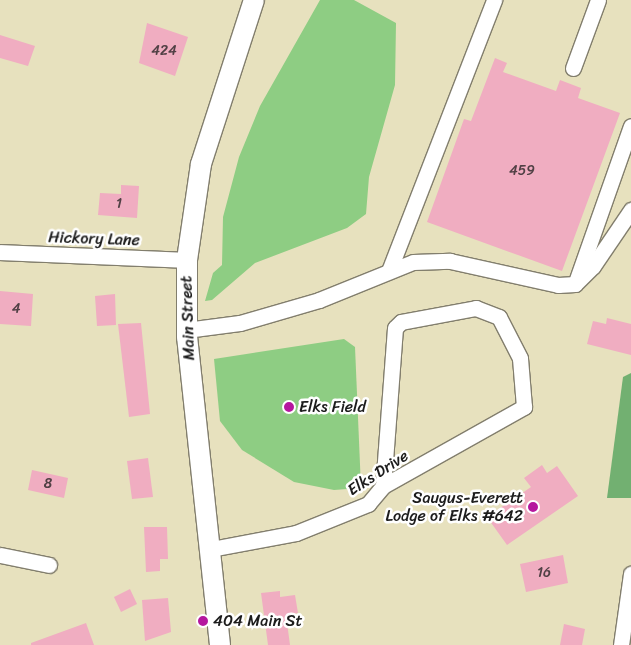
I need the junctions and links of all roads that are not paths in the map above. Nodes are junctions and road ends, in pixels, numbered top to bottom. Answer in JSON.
{"nodes":[{"id":1,"x":254,"y":0,"type":"edge"},
{"id":2,"x":494,"y":0,"type":"edge"},
{"id":3,"x":598,"y":0,"type":"edge"},
{"id":4,"x":573,"y":68,"type":"dead end"},
{"id":5,"x":631,"y":126,"type":"edge"},
{"id":6,"x":631,"y":210,"type":"edge"},
{"id":7,"x":0,"y":252,"type":"edge"},
{"id":8,"x":187,"y":260,"type":"junction"},
{"id":9,"x":388,"y":271,"type":"junction"},
{"id":10,"x":575,"y":284,"type":"junction"},
{"id":11,"x":186,"y":330,"type":"junction"},
{"id":12,"x":383,"y":486,"type":"junction"},
{"id":13,"x":211,"y":549,"type":"junction"},
{"id":14,"x":0,"y":555,"type":"edge"},
{"id":15,"x":49,"y":565,"type":"dead end"},
{"id":16,"x":631,"y":574,"type":"edge"},
{"id":17,"x":220,"y":645,"type":"edge"},
{"id":18,"x":621,"y":645,"type":"edge"}],
"edges":[{"from":1,"to":8,"type":"main road","name":"Main Street"},
{"from":2,"to":9,"type":"street"},
{"from":3,"to":4,"type":"street"},
{"from":5,"to":10,"type":"street"},
{"from":6,"to":10,"type":"street"},
{"from":7,"to":8,"type":"street","name":"Hickory Lane"},
{"from":8,"to":11,"type":"main road","name":"Main Street"},
{"from":9,"to":10,"type":"street"},
{"from":9,"to":11,"type":"street"},
{"from":11,"to":13,"type":"main road","name":"Main Street"},
{"from":12,"to":12,"type":"street","name":"Elks Drive"},
{"from":12,"to":13,"type":"street","name":"Elks Drive"},
{"from":13,"to":17,"type":"main road","name":"Main Street"},
{"from":14,"to":15,"type":"street"},
{"from":16,"to":18,"type":"street"}]}
